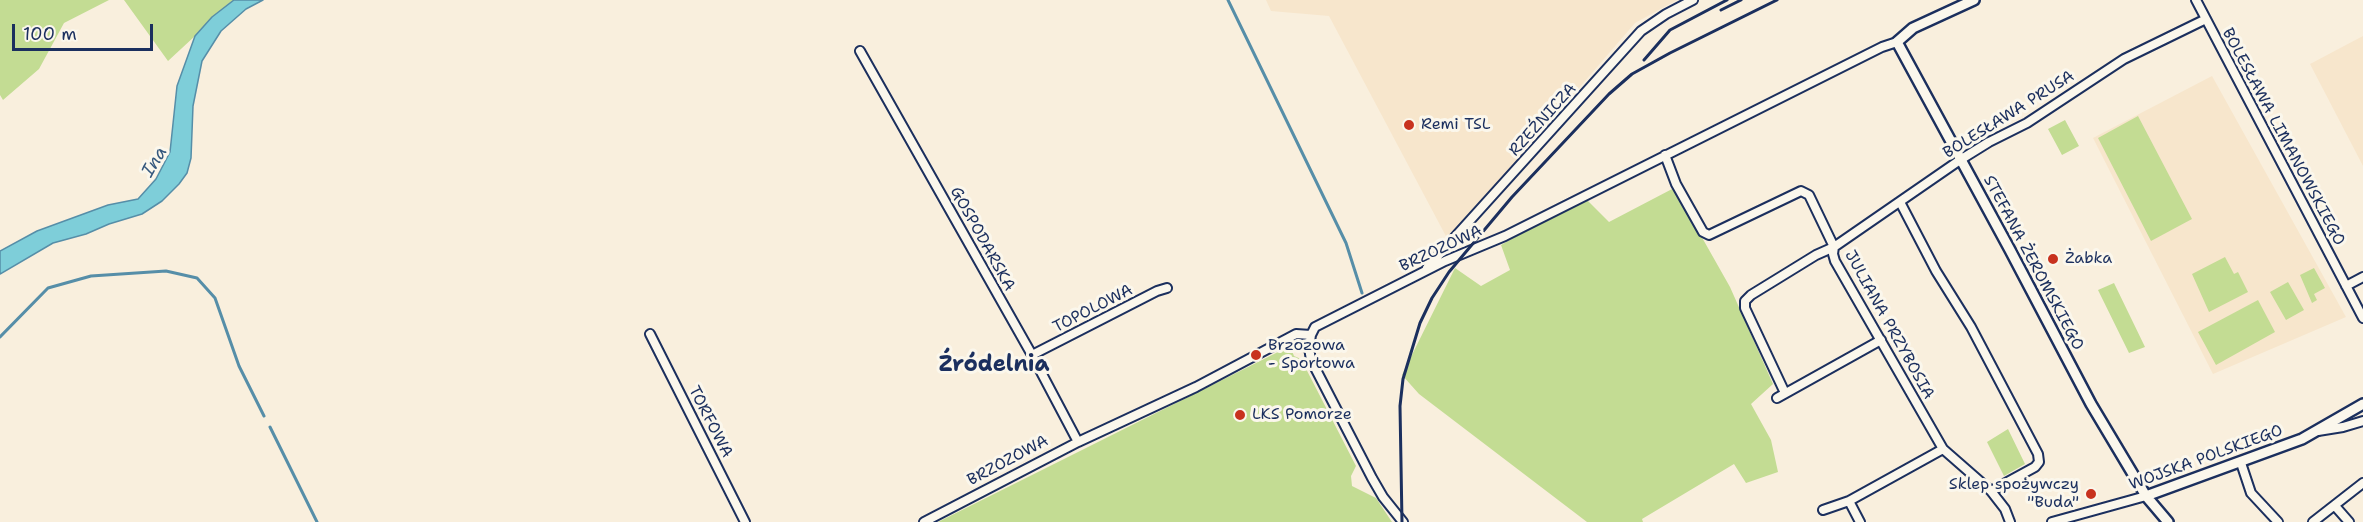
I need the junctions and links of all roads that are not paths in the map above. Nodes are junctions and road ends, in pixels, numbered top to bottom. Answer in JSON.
{"nodes":[{"id":1,"x":1693,"y":0,"type":"edge"},
{"id":2,"x":1974,"y":0,"type":"edge"},
{"id":3,"x":2196,"y":0,"type":"edge"},
{"id":4,"x":2206,"y":19,"type":"junction"},
{"id":5,"x":1897,"y":42,"type":"junction"},
{"id":6,"x":860,"y":51,"type":"dead end"},
{"id":7,"x":1665,"y":155,"type":"junction"},
{"id":8,"x":1960,"y":160,"type":"junction"},
{"id":9,"x":1900,"y":202,"type":"junction"},
{"id":10,"x":1834,"y":247,"type":"junction"},
{"id":11,"x":1424,"y":272,"type":"junction"},
{"id":12,"x":2363,"y":277,"type":"edge"},
{"id":13,"x":2346,"y":286,"type":"junction"},
{"id":14,"x":1167,"y":288,"type":"dead end"},
{"id":15,"x":2363,"y":318,"type":"edge"},
{"id":16,"x":650,"y":334,"type":"dead end"},
{"id":17,"x":1311,"y":335,"type":"junction"},
{"id":18,"x":1881,"y":340,"type":"junction"},
{"id":19,"x":1032,"y":355,"type":"junction"},
{"id":20,"x":1785,"y":393,"type":"junction"},
{"id":21,"x":1777,"y":398,"type":"dead end"},
{"id":22,"x":2363,"y":404,"type":"edge"},
{"id":23,"x":2363,"y":421,"type":"edge"},
{"id":24,"x":2318,"y":431,"type":"junction"},
{"id":25,"x":1078,"y":442,"type":"junction"},
{"id":26,"x":1943,"y":449,"type":"junction"},
{"id":27,"x":2241,"y":463,"type":"junction"},
{"id":28,"x":2363,"y":483,"type":"edge"},
{"id":29,"x":1991,"y":491,"type":"junction"},
{"id":30,"x":2146,"y":496,"type":"junction"},
{"id":31,"x":1849,"y":501,"type":"junction"},
{"id":32,"x":2335,"y":506,"type":"junction"},
{"id":33,"x":1823,"y":510,"type":"dead end"},
{"id":34,"x":745,"y":522,"type":"edge"},
{"id":35,"x":924,"y":522,"type":"edge"},
{"id":36,"x":1403,"y":522,"type":"edge"},
{"id":37,"x":1860,"y":522,"type":"edge"},
{"id":38,"x":2010,"y":522,"type":"edge"},
{"id":39,"x":2052,"y":522,"type":"edge"},
{"id":40,"x":2168,"y":522,"type":"edge"},
{"id":41,"x":2278,"y":522,"type":"edge"},
{"id":42,"x":2313,"y":522,"type":"edge"},
{"id":43,"x":2349,"y":522,"type":"edge"}],
"edges":[{"from":1,"to":11,"type":"street","name":"RZEŹNICZA"},
{"from":2,"to":5,"type":"street","name":"BRZOZOWA"},
{"from":3,"to":4,"type":"street","name":"BOLESŁAWA LIMANOWSKIEGO"},
{"from":4,"to":8,"type":"street","name":"BOLESŁAWA PRUSA"},
{"from":4,"to":13,"type":"street","name":"BOLESŁAWA LIMANOWSKIEGO"},
{"from":5,"to":7,"type":"street","name":"BRZOZOWA"},
{"from":5,"to":8,"type":"street","name":"STEFANA ŻEROMSKIEGO"},
{"from":6,"to":19,"type":"street","name":"GOSPODARSKA"},
{"from":7,"to":10,"type":"street","name":"JULIANA PRZYBOSIA"},
{"from":7,"to":11,"type":"street","name":"BRZOZOWA"},
{"from":8,"to":9,"type":"street","name":"BOLESŁAWA PRUSA"},
{"from":8,"to":30,"type":"street","name":"STEFANA ŻEROMSKIEGO"},
{"from":9,"to":10,"type":"street","name":"BOLESŁAWA PRUSA"},
{"from":9,"to":29,"type":"street"},
{"from":10,"to":18,"type":"street","name":"JULIANA PRZYBOSIA"},
{"from":10,"to":20,"type":"street","name":"BOLESŁAWA PRUSA"},
{"from":11,"to":17,"type":"street","name":"BRZOZOWA"},
{"from":12,"to":13,"type":"street"},
{"from":13,"to":15,"type":"street","name":"BOLESŁAWA LIMANOWSKIEGO"},
{"from":14,"to":19,"type":"street","name":"TOPOLOWA"},
{"from":16,"to":34,"type":"street","name":"TORFOWA"},
{"from":17,"to":25,"type":"street","name":"BRZOZOWA"},
{"from":17,"to":36,"type":"street"},
{"from":18,"to":20,"type":"street"},
{"from":18,"to":26,"type":"street","name":"JULIANA PRZYBOSIA"},
{"from":19,"to":25,"type":"street","name":"GOSPODARSKA"},
{"from":20,"to":21,"type":"street"},
{"from":22,"to":24,"type":"street","name":"WOJSKA POLSKIEGO"},
{"from":23,"to":24,"type":"street"},
{"from":24,"to":27,"type":"street","name":"WOJSKA POLSKIEGO"},
{"from":25,"to":35,"type":"street","name":"BRZOZOWA"},
{"from":26,"to":29,"type":"street","name":"JULIANA PRZYBOSIA"},
{"from":26,"to":31,"type":"street"},
{"from":27,"to":30,"type":"street","name":"WOJSKA POLSKIEGO"},
{"from":27,"to":41,"type":"street"},
{"from":28,"to":32,"type":"street"},
{"from":29,"to":38,"type":"street","name":"JULIANA PRZYBOSIA"},
{"from":30,"to":39,"type":"street","name":"WOJSKA POLSKIEGO"},
{"from":30,"to":40,"type":"street","name":"STEFANA ŻEROMSKIEGO"},
{"from":31,"to":33,"type":"street"},
{"from":31,"to":37,"type":"street"},
{"from":32,"to":42,"type":"street"},
{"from":32,"to":43,"type":"street"}]}
